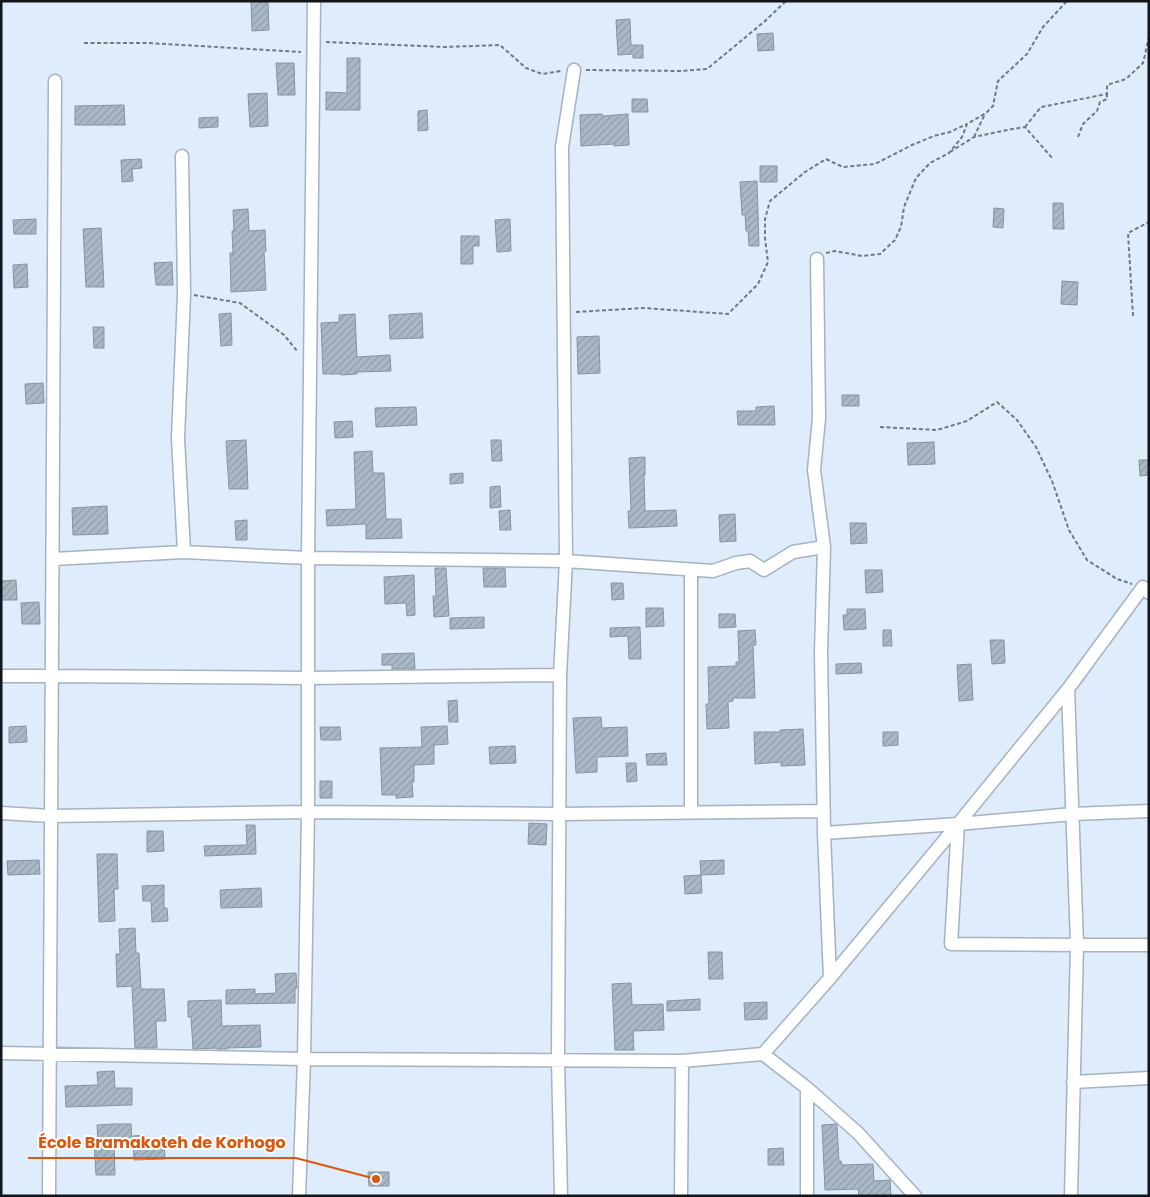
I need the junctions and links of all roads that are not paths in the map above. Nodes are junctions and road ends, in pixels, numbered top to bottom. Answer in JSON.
{"nodes":[{"id":1,"x":314,"y":1,"type":"edge"},
{"id":2,"x":574,"y":70,"type":"road end"},
{"id":3,"x":55,"y":81,"type":"dead end"},
{"id":4,"x":182,"y":156,"type":"dead end"},
{"id":5,"x":817,"y":259,"type":"road end"},
{"id":6,"x":824,"y":547,"type":"junction"},
{"id":7,"x":184,"y":552,"type":"junction"},
{"id":8,"x":308,"y":558,"type":"junction"},
{"id":9,"x":53,"y":560,"type":"junction"},
{"id":10,"x":566,"y":561,"type":"junction"},
{"id":11,"x":691,"y":570,"type":"junction"},
{"id":12,"x":1146,"y":590,"type":"edge"},
{"id":13,"x":560,"y":675,"type":"junction"},
{"id":14,"x":1,"y":676,"type":"edge"},
{"id":15,"x":52,"y":676,"type":"junction"},
{"id":16,"x":308,"y":678,"type":"junction"},
{"id":17,"x":1068,"y":689,"type":"junction"},
{"id":18,"x":824,"y":811,"type":"junction"},
{"id":19,"x":1149,"y":811,"type":"edge"},
{"id":20,"x":308,"y":812,"type":"junction"},
{"id":21,"x":691,"y":812,"type":"junction"},
{"id":22,"x":1,"y":813,"type":"edge"},
{"id":23,"x":559,"y":814,"type":"junction"},
{"id":24,"x":1073,"y":814,"type":"junction"},
{"id":25,"x":51,"y":816,"type":"junction"},
{"id":26,"x":958,"y":824,"type":"junction"},
{"id":27,"x":824,"y":833,"type":"junction"},
{"id":28,"x":1077,"y":945,"type":"junction"},
{"id":29,"x":1149,"y":945,"type":"edge"},
{"id":30,"x":830,"y":978,"type":"junction"},
{"id":31,"x":1,"y":1053,"type":"edge"},
{"id":32,"x":50,"y":1054,"type":"junction"},
{"id":33,"x":763,"y":1054,"type":"junction"},
{"id":34,"x":304,"y":1059,"type":"junction"},
{"id":35,"x":558,"y":1060,"type":"junction"},
{"id":36,"x":682,"y":1061,"type":"junction"},
{"id":37,"x":1149,"y":1078,"type":"edge"},
{"id":38,"x":1073,"y":1082,"type":"junction"},
{"id":39,"x":807,"y":1088,"type":"junction"},
{"id":40,"x":49,"y":1196,"type":"edge"},
{"id":41,"x":299,"y":1196,"type":"edge"},
{"id":42,"x":561,"y":1196,"type":"edge"},
{"id":43,"x":681,"y":1196,"type":"edge"},
{"id":44,"x":807,"y":1196,"type":"edge"},
{"id":45,"x":915,"y":1196,"type":"edge"},
{"id":46,"x":1071,"y":1196,"type":"edge"}],
"edges":[{"from":1,"to":8,"type":"street"},
{"from":2,"to":10,"type":"street"},
{"from":3,"to":9,"type":"street"},
{"from":4,"to":7,"type":"street"},
{"from":5,"to":6,"type":"street"},
{"from":6,"to":11,"type":"street"},
{"from":6,"to":18,"type":"street"},
{"from":7,"to":8,"type":"street"},
{"from":7,"to":9,"type":"street"},
{"from":8,"to":10,"type":"street"},
{"from":8,"to":16,"type":"street"},
{"from":9,"to":15,"type":"street"},
{"from":10,"to":11,"type":"street"},
{"from":10,"to":13,"type":"street"},
{"from":11,"to":21,"type":"street"},
{"from":12,"to":17,"type":"street"},
{"from":13,"to":16,"type":"street"},
{"from":13,"to":23,"type":"street"},
{"from":14,"to":15,"type":"street"},
{"from":15,"to":16,"type":"street"},
{"from":15,"to":25,"type":"street"},
{"from":16,"to":20,"type":"street"},
{"from":17,"to":24,"type":"street"},
{"from":17,"to":26,"type":"street"},
{"from":18,"to":21,"type":"street"},
{"from":18,"to":27,"type":"street"},
{"from":19,"to":24,"type":"street"},
{"from":20,"to":23,"type":"street"},
{"from":20,"to":25,"type":"street"},
{"from":20,"to":34,"type":"street"},
{"from":21,"to":23,"type":"street"},
{"from":22,"to":25,"type":"street"},
{"from":23,"to":35,"type":"street"},
{"from":24,"to":26,"type":"street"},
{"from":24,"to":28,"type":"street"},
{"from":25,"to":32,"type":"street"},
{"from":26,"to":27,"type":"street"},
{"from":26,"to":28,"type":"street"},
{"from":26,"to":30,"type":"street"},
{"from":27,"to":30,"type":"street"},
{"from":28,"to":29,"type":"street"},
{"from":28,"to":38,"type":"street"},
{"from":30,"to":33,"type":"street"},
{"from":31,"to":32,"type":"street"},
{"from":32,"to":34,"type":"street"},
{"from":32,"to":40,"type":"street"},
{"from":33,"to":36,"type":"street"},
{"from":33,"to":39,"type":"street"},
{"from":34,"to":35,"type":"street"},
{"from":34,"to":41,"type":"street"},
{"from":35,"to":36,"type":"street"},
{"from":35,"to":42,"type":"street"},
{"from":36,"to":43,"type":"street"},
{"from":37,"to":38,"type":"street"},
{"from":38,"to":46,"type":"street"},
{"from":39,"to":44,"type":"street"},
{"from":39,"to":45,"type":"street"}]}
